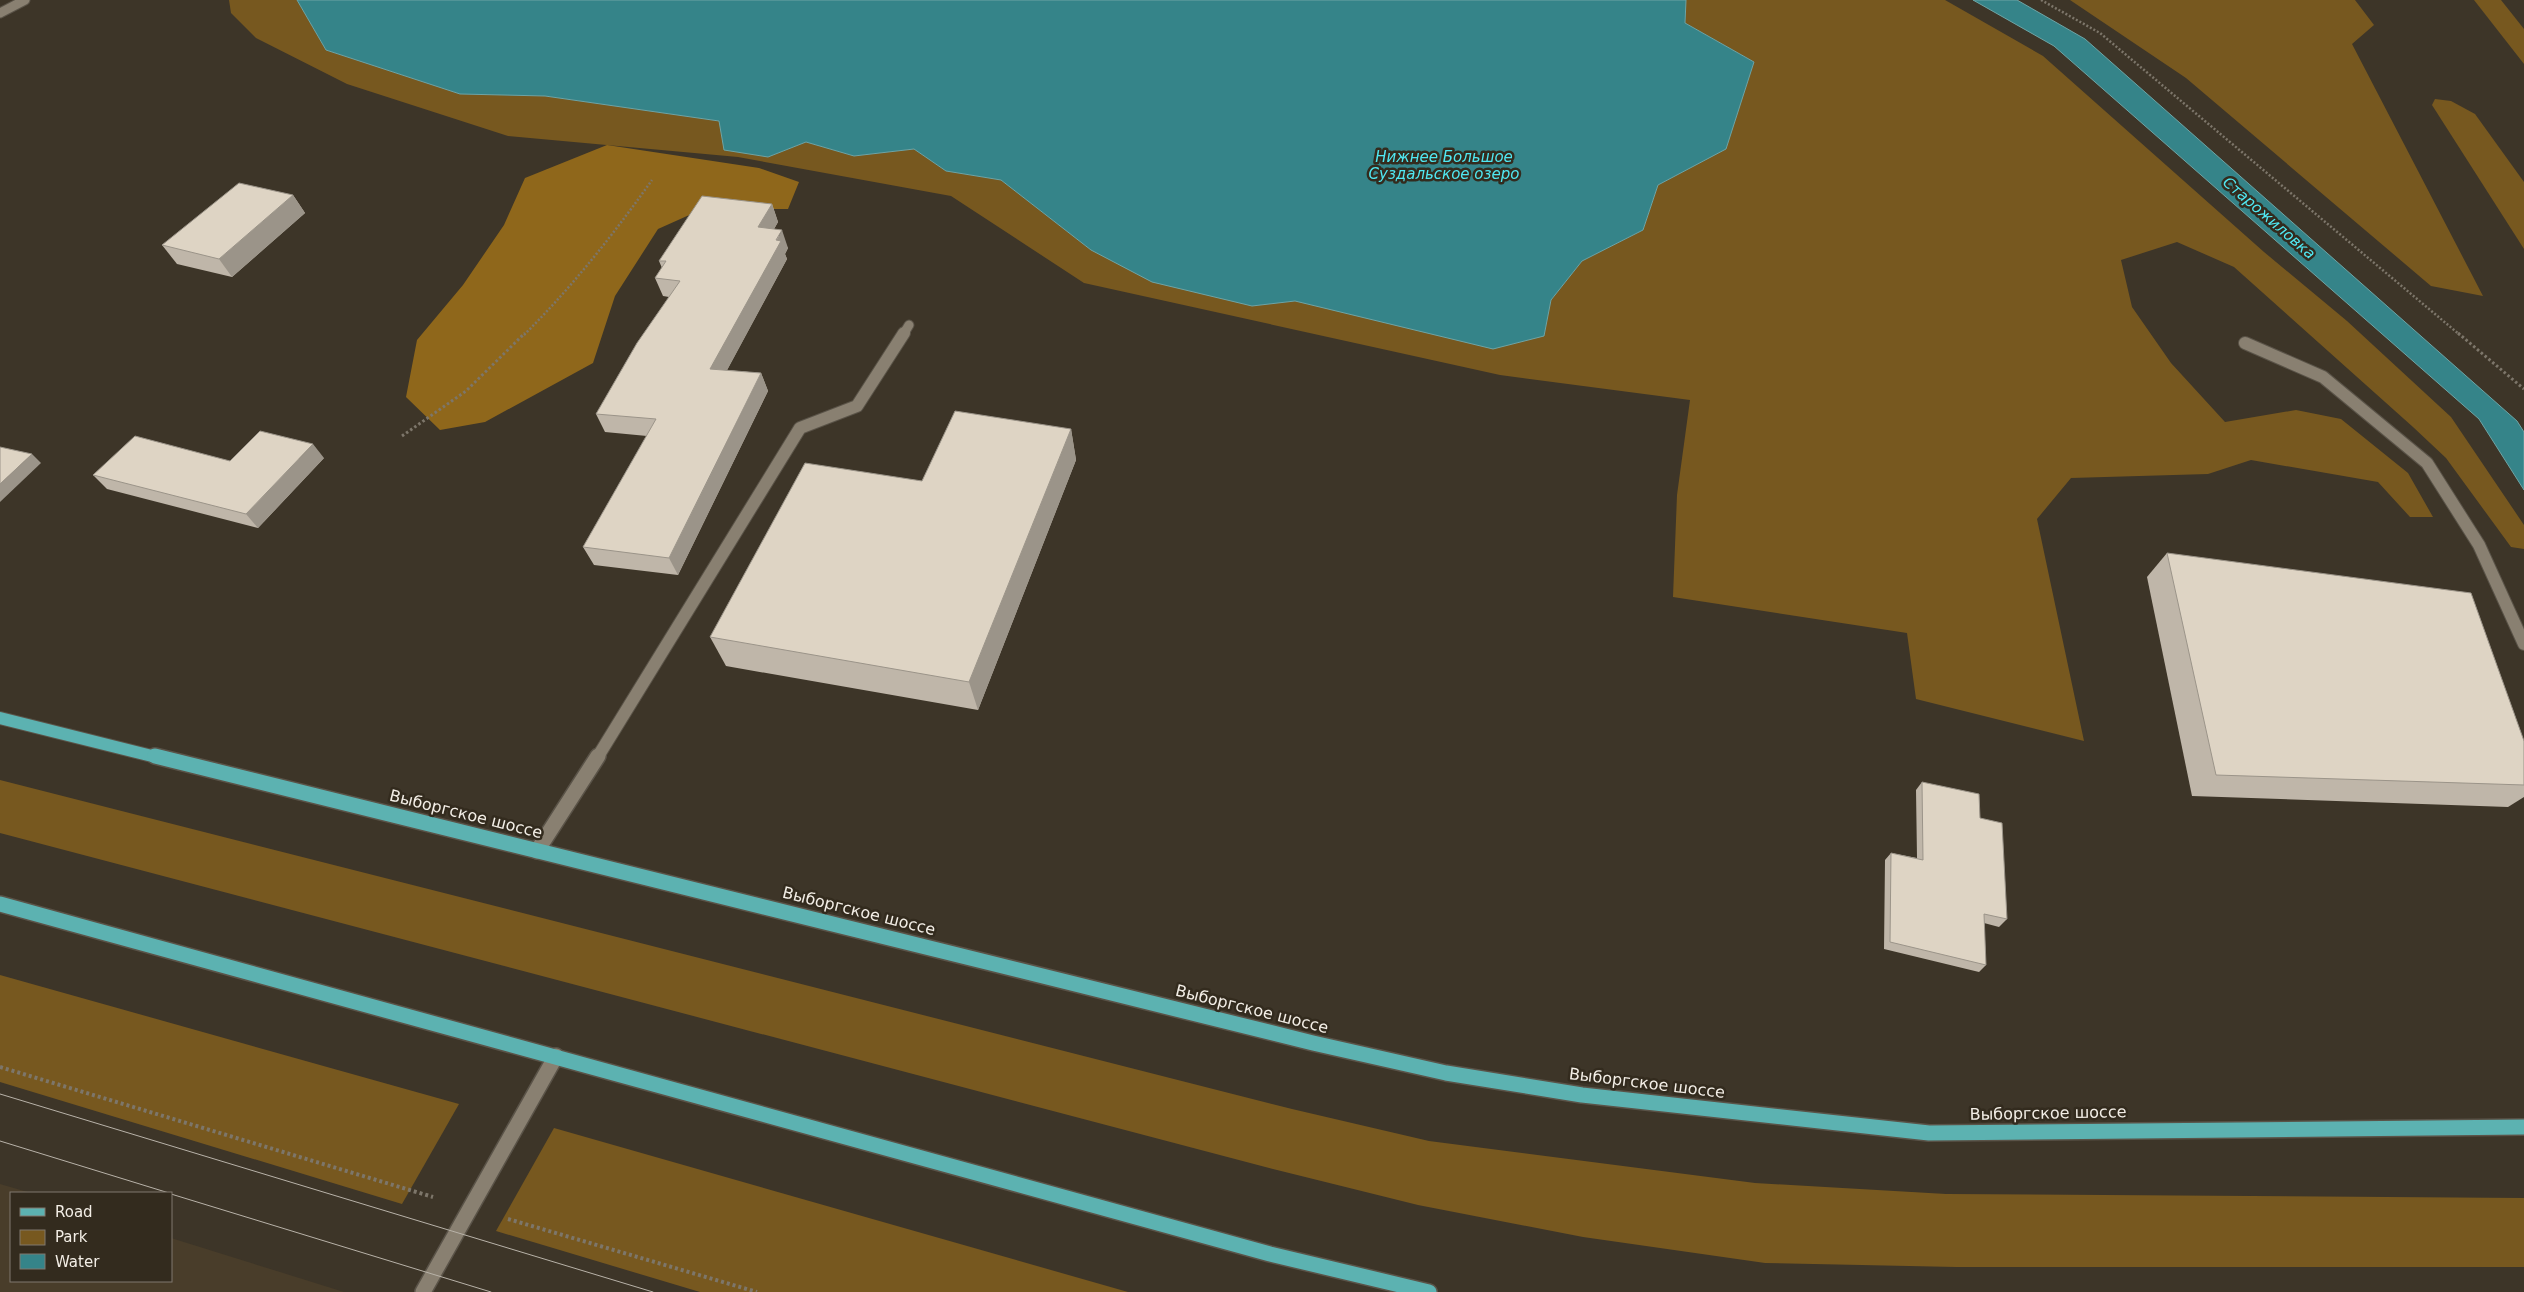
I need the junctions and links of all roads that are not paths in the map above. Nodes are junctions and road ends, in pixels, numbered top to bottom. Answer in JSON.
{"nodes":[{"id":1,"x":25,"y":0,"type":"edge"},
{"id":2,"x":0,"y":13,"type":"edge"},
{"id":3,"x":909,"y":325,"type":"dead end"},
{"id":4,"x":2245,"y":343,"type":"dead end"},
{"id":5,"x":2524,"y":644,"type":"edge"},
{"id":6,"x":0,"y":718,"type":"edge"},
{"id":7,"x":537,"y":851,"type":"junction"},
{"id":8,"x":0,"y":904,"type":"edge"},
{"id":9,"x":556,"y":1056,"type":"junction"},
{"id":10,"x":2524,"y":1127,"type":"edge"},
{"id":11,"x":423,"y":1292,"type":"edge"},
{"id":12,"x":1429,"y":1292,"type":"edge"}],
"edges":[{"from":1,"to":2,"type":"lane"},
{"from":3,"to":7,"type":"lane"},
{"from":4,"to":5,"type":"lane"},
{"from":6,"to":7,"type":"main road","name":"Выборгское шоссе"},
{"from":7,"to":10,"type":"main road","name":"Выборгское шоссе"},
{"from":8,"to":9,"type":"main road"},
{"from":9,"to":11,"type":"lane"},
{"from":9,"to":12,"type":"main road"}]}
